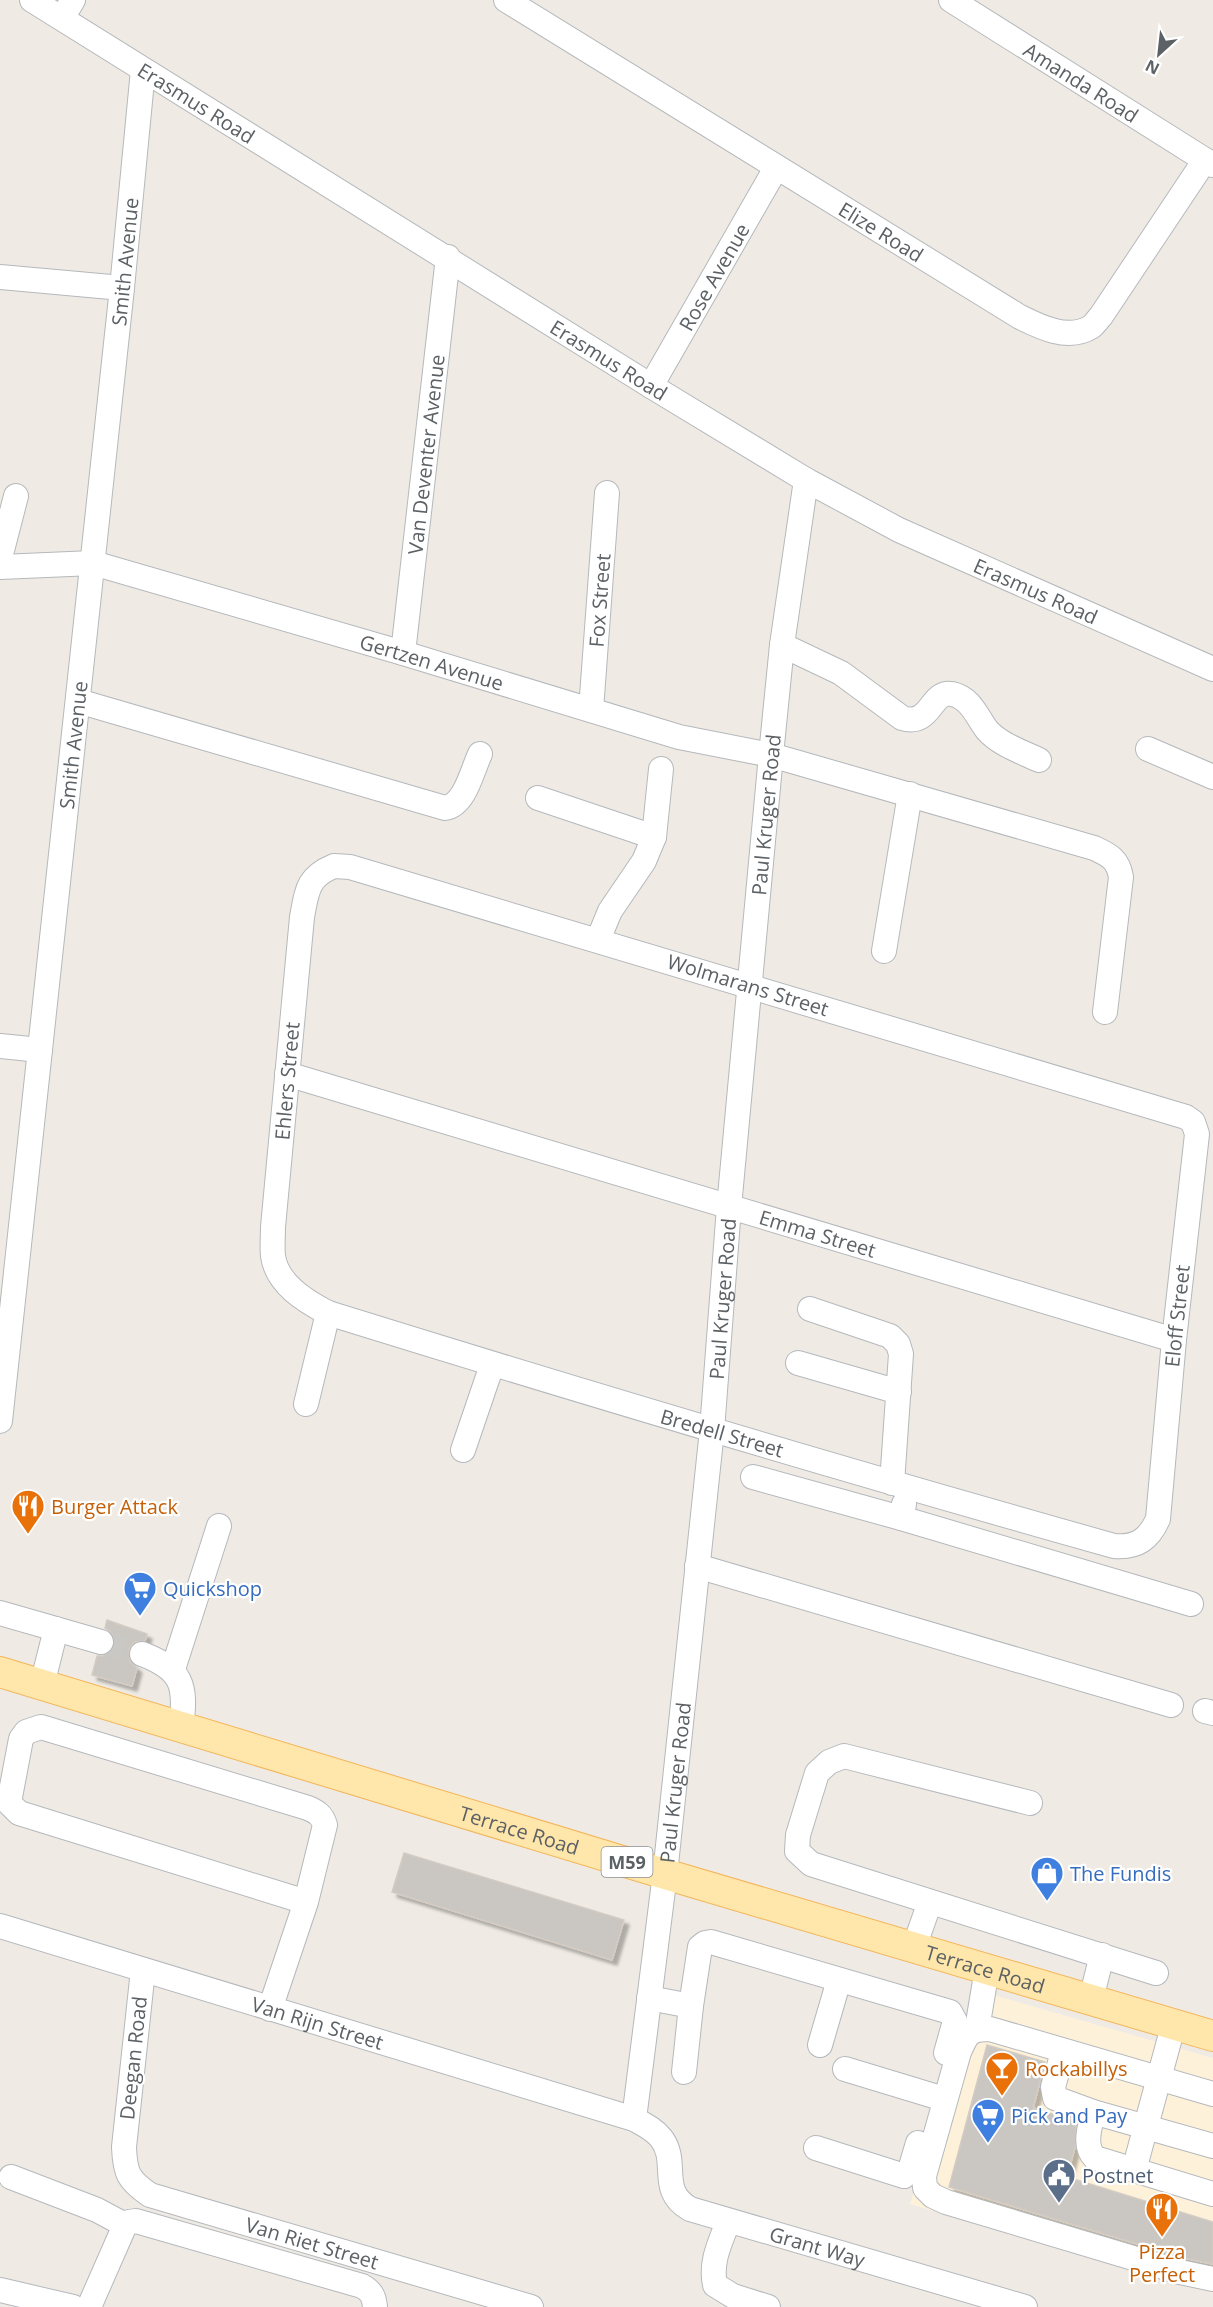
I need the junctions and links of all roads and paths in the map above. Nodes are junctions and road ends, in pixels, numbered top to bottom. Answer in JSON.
{"nodes":[{"id":1,"x":32,"y":0,"type":"edge"},
{"id":2,"x":506,"y":0,"type":"edge"},
{"id":3,"x":951,"y":0,"type":"edge"},
{"id":4,"x":67,"y":9,"type":"edge"},
{"id":5,"x":143,"y":70,"type":"junction"},
{"id":6,"x":1209,"y":162,"type":"edge"},
{"id":7,"x":776,"y":168,"type":"junction"},
{"id":8,"x":448,"y":258,"type":"junction"},
{"id":9,"x":0,"y":277,"type":"edge"},
{"id":10,"x":122,"y":288,"type":"junction"},
{"id":11,"x":651,"y":386,"type":"junction"},
{"id":12,"x":806,"y":480,"type":"junction"},
{"id":13,"x":607,"y":493,"type":"dead end"},
{"id":14,"x":16,"y":496,"type":"dead end"},
{"id":15,"x":0,"y":558,"type":"edge"},
{"id":16,"x":93,"y":563,"type":"junction"},
{"id":17,"x":0,"y":567,"type":"edge"},
{"id":18,"x":782,"y":645,"type":"junction"},
{"id":19,"x":403,"y":653,"type":"junction"},
{"id":20,"x":1213,"y":669,"type":"edge"},
{"id":21,"x":78,"y":701,"type":"junction"},
{"id":22,"x":591,"y":710,"type":"junction"},
{"id":23,"x":1148,"y":749,"type":"dead end"},
{"id":24,"x":480,"y":754,"type":"dead end"},
{"id":25,"x":771,"y":755,"type":"junction"},
{"id":26,"x":1039,"y":760,"type":"dead end"},
{"id":27,"x":661,"y":769,"type":"dead end"},
{"id":28,"x":1213,"y":777,"type":"edge"},
{"id":29,"x":910,"y":794,"type":"junction"},
{"id":30,"x":538,"y":798,"type":"dead end"},
{"id":31,"x":654,"y":837,"type":"junction"},
{"id":32,"x":320,"y":873,"type":"joint"},
{"id":33,"x":598,"y":940,"type":"junction"},
{"id":34,"x":884,"y":951,"type":"dead end"},
{"id":35,"x":751,"y":985,"type":"junction"},
{"id":36,"x":1105,"y":1012,"type":"dead end"},
{"id":37,"x":0,"y":1046,"type":"edge"},
{"id":38,"x":40,"y":1050,"type":"junction"},
{"id":39,"x":287,"y":1074,"type":"junction"},
{"id":40,"x":1176,"y":1113,"type":"joint"},
{"id":41,"x":729,"y":1207,"type":"junction"},
{"id":42,"x":291,"y":1289,"type":"joint"},
{"id":43,"x":810,"y":1309,"type":"dead end"},
{"id":44,"x":328,"y":1313,"type":"junction"},
{"id":45,"x":1174,"y":1340,"type":"junction"},
{"id":46,"x":798,"y":1363,"type":"dead end"},
{"id":47,"x":492,"y":1365,"type":"junction"},
{"id":48,"x":898,"y":1392,"type":"junction"},
{"id":49,"x":306,"y":1404,"type":"dead end"},
{"id":50,"x":0,"y":1421,"type":"edge"},
{"id":51,"x":712,"y":1430,"type":"junction"},
{"id":52,"x":463,"y":1450,"type":"dead end"},
{"id":53,"x":753,"y":1477,"type":"dead end"},
{"id":54,"x":900,"y":1485,"type":"junction"},
{"id":55,"x":901,"y":1518,"type":"junction"},
{"id":56,"x":219,"y":1526,"type":"dead end"},
{"id":57,"x":1154,"y":1528,"type":"joint"},
{"id":58,"x":1054,"y":1529,"type":"junction"},
{"id":59,"x":1048,"y":1562,"type":"junction"},
{"id":60,"x":697,"y":1566,"type":"junction"},
{"id":61,"x":1191,"y":1604,"type":"dead end"},
{"id":62,"x":0,"y":1613,"type":"edge"},
{"id":63,"x":57,"y":1629,"type":"junction"},
{"id":64,"x":101,"y":1642,"type":"tunnel mouth"},
{"id":65,"x":142,"y":1654,"type":"tunnel mouth"},
{"id":66,"x":173,"y":1670,"type":"junction"},
{"id":67,"x":0,"y":1672,"type":"edge"},
{"id":68,"x":42,"y":1685,"type":"junction"},
{"id":69,"x":1171,"y":1705,"type":"dead end"},
{"id":70,"x":181,"y":1727,"type":"junction"},
{"id":71,"x":1030,"y":1803,"type":"dead end"},
{"id":72,"x":665,"y":1874,"type":"junction"},
{"id":73,"x":306,"y":1902,"type":"junction"},
{"id":74,"x":930,"y":1902,"type":"junction"},
{"id":75,"x":0,"y":1926,"type":"edge"},
{"id":76,"x":914,"y":1947,"type":"junction"},
{"id":77,"x":1102,"y":1955,"type":"junction"},
{"id":78,"x":987,"y":1969,"type":"junction"},
{"id":79,"x":143,"y":1970,"type":"junction"},
{"id":80,"x":1156,"y":1973,"type":"dead end"},
{"id":81,"x":839,"y":1980,"type":"junction"},
{"id":82,"x":649,"y":1998,"type":"junction"},
{"id":83,"x":1091,"y":1999,"type":"junction"},
{"id":84,"x":691,"y":2006,"type":"junction"},
{"id":85,"x":270,"y":2009,"type":"junction"},
{"id":86,"x":1174,"y":2023,"type":"junction"},
{"id":87,"x":977,"y":2029,"type":"junction"},
{"id":88,"x":1213,"y":2036,"type":"edge"},
{"id":89,"x":820,"y":2045,"type":"dead end"},
{"id":90,"x":1063,"y":2052,"type":"junction"},
{"id":91,"x":845,"y":2069,"type":"dead end"},
{"id":92,"x":684,"y":2072,"type":"dead end"},
{"id":93,"x":1159,"y":2079,"type":"junction"},
{"id":94,"x":1213,"y":2094,"type":"edge"},
{"id":95,"x":934,"y":2096,"type":"junction"},
{"id":96,"x":1093,"y":2112,"type":"junction"},
{"id":97,"x":634,"y":2119,"type":"junction"},
{"id":98,"x":1146,"y":2127,"type":"junction"},
{"id":99,"x":124,"y":2146,"type":"joint"},
{"id":100,"x":1213,"y":2146,"type":"edge"},
{"id":101,"x":816,"y":2148,"type":"dead end"},
{"id":102,"x":1134,"y":2170,"type":"junction"},
{"id":103,"x":11,"y":2177,"type":"dead end"},
{"id":104,"x":1213,"y":2194,"type":"edge"},
{"id":105,"x":728,"y":2222,"type":"junction"},
{"id":106,"x":125,"y":2225,"type":"junction"},
{"id":107,"x":1213,"y":2279,"type":"edge"},
{"id":108,"x":0,"y":2290,"type":"edge"},
{"id":109,"x":73,"y":2307,"type":"edge"},
{"id":110,"x":89,"y":2307,"type":"edge"},
{"id":111,"x":375,"y":2307,"type":"edge"},
{"id":112,"x":531,"y":2307,"type":"edge"},
{"id":113,"x":768,"y":2307,"type":"edge"},
{"id":114,"x":1025,"y":2307,"type":"edge"}],
"edges":[{"from":1,"to":4,"type":"street","name":"Erasmus Road"},
{"from":2,"to":7,"type":"street","name":"Elize Road"},
{"from":3,"to":6,"type":"street","name":"Amanda Road"},
{"from":4,"to":5,"type":"street","name":"Erasmus Road"},
{"from":5,"to":8,"type":"street","name":"Erasmus Road"},
{"from":5,"to":10,"type":"street","name":"Smith Avenue"},
{"from":6,"to":7,"type":"street","name":"Elize Road"},
{"from":7,"to":11,"type":"street","name":"Rose Avenue"},
{"from":8,"to":11,"type":"street","name":"Erasmus Road"},
{"from":8,"to":19,"type":"street","name":"Van Deventer Avenue"},
{"from":9,"to":10,"type":"street"},
{"from":10,"to":16,"type":"street","name":"Smith Avenue"},
{"from":11,"to":12,"type":"street","name":"Erasmus Road"},
{"from":12,"to":18,"type":"street","name":"Paul Kruger Road"},
{"from":12,"to":20,"type":"street","name":"Erasmus Road"},
{"from":13,"to":22,"type":"street","name":"Fox Street"},
{"from":14,"to":15,"type":"street"},
{"from":16,"to":17,"type":"street","name":"Gertzen Avenue"},
{"from":16,"to":19,"type":"street","name":"Gertzen Avenue"},
{"from":16,"to":21,"type":"street","name":"Smith Avenue"},
{"from":18,"to":25,"type":"street","name":"Paul Kruger Road"},
{"from":18,"to":26,"type":"street"},
{"from":19,"to":22,"type":"street","name":"Gertzen Avenue"},
{"from":21,"to":24,"type":"street"},
{"from":21,"to":38,"type":"street","name":"Smith Avenue"},
{"from":22,"to":25,"type":"street","name":"Gertzen Avenue"},
{"from":23,"to":28,"type":"street"},
{"from":25,"to":29,"type":"street","name":"Gertzen Avenue"},
{"from":25,"to":35,"type":"street","name":"Paul Kruger Road"},
{"from":27,"to":31,"type":"street"},
{"from":29,"to":34,"type":"street"},
{"from":29,"to":36,"type":"street","name":"Gertzen Avenue"},
{"from":30,"to":31,"type":"street"},
{"from":31,"to":33,"type":"street"},
{"from":32,"to":33,"type":"street","name":"Wolmarans Street"},
{"from":32,"to":39,"type":"street","name":"Ehlers Street"},
{"from":33,"to":35,"type":"street","name":"Wolmarans Street"},
{"from":35,"to":40,"type":"street","name":"Wolmarans Street"},
{"from":35,"to":41,"type":"street","name":"Paul Kruger Road"},
{"from":37,"to":38,"type":"street"},
{"from":38,"to":50,"type":"street","name":"Smith Avenue"},
{"from":39,"to":41,"type":"street","name":"Emma Street"},
{"from":39,"to":42,"type":"street","name":"Ehlers Street"},
{"from":40,"to":45,"type":"street","name":"Eloff Street"},
{"from":41,"to":45,"type":"street","name":"Emma Street"},
{"from":41,"to":51,"type":"street","name":"Paul Kruger Road"},
{"from":42,"to":44,"type":"street","name":"Bredell Street"},
{"from":43,"to":48,"type":"street"},
{"from":44,"to":47,"type":"street","name":"Bredell Street"},
{"from":44,"to":49,"type":"street"},
{"from":45,"to":57,"type":"street","name":"Eloff Street"},
{"from":46,"to":48,"type":"street"},
{"from":47,"to":51,"type":"street","name":"Bredell Street"},
{"from":47,"to":52,"type":"street"},
{"from":48,"to":54,"type":"street"},
{"from":51,"to":54,"type":"street","name":"Bredell Street"},
{"from":51,"to":60,"type":"street","name":"Paul Kruger Road"},
{"from":53,"to":55,"type":"street"},
{"from":54,"to":55,"type":"street"},
{"from":54,"to":58,"type":"street","name":"Bredell Street"},
{"from":55,"to":59,"type":"street"},
{"from":56,"to":66,"type":"street"},
{"from":57,"to":58,"type":"street","name":"Bredell Street"},
{"from":58,"to":59,"type":"street"},
{"from":59,"to":61,"type":"street"},
{"from":60,"to":69,"type":"street"},
{"from":60,"to":72,"type":"street","name":"Paul Kruger Road"},
{"from":62,"to":63,"type":"street"},
{"from":63,"to":64,"type":"street"},
{"from":63,"to":68,"type":"street"},
{"from":65,"to":66,"type":"street"},
{"from":66,"to":70,"type":"street"},
{"from":67,"to":68,"type":"main road","name":"Terrace Road","number":"M59"},
{"from":68,"to":70,"type":"main road","name":"Terrace Road","number":"M59"},
{"from":70,"to":72,"type":"main road","name":"Terrace Road","number":"M59"},
{"from":71,"to":74,"type":"street"},
{"from":72,"to":76,"type":"main road","name":"Terrace Road","number":"M59"},
{"from":72,"to":82,"type":"street","name":"Paul Kruger Road"},
{"from":73,"to":73,"type":"street"},
{"from":73,"to":85,"type":"street"},
{"from":74,"to":76,"type":"street"},
{"from":74,"to":77,"type":"street"},
{"from":75,"to":79,"type":"street","name":"Van Rijn Street"},
{"from":76,"to":78,"type":"main road","name":"Terrace Road","number":"M59"},
{"from":77,"to":80,"type":"street"},
{"from":77,"to":83,"type":"street"},
{"from":78,"to":83,"type":"main road","name":"Terrace Road","number":"M59"},
{"from":78,"to":87,"type":"street"},
{"from":79,"to":85,"type":"street","name":"Van Rijn Street"},
{"from":79,"to":99,"type":"street","name":"Deegan Road"},
{"from":81,"to":84,"type":"street"},
{"from":81,"to":89,"type":"street"},
{"from":81,"to":95,"type":"street"},
{"from":82,"to":84,"type":"street"},
{"from":82,"to":97,"type":"street","name":"Paul Kruger Road"},
{"from":83,"to":86,"type":"main road","name":"Terrace Road","number":"M59"},
{"from":84,"to":92,"type":"street"},
{"from":85,"to":97,"type":"street","name":"Van Rijn Street"},
{"from":86,"to":88,"type":"main road","name":"Terrace Road","number":"M59"},
{"from":86,"to":93,"type":"street"},
{"from":87,"to":90,"type":"street"},
{"from":87,"to":107,"type":"street"},
{"from":90,"to":93,"type":"street"},
{"from":90,"to":96,"type":"street"},
{"from":91,"to":95,"type":"street"},
{"from":93,"to":94,"type":"street"},
{"from":93,"to":98,"type":"street"},
{"from":95,"to":101,"type":"street"},
{"from":96,"to":98,"type":"street"},
{"from":96,"to":102,"type":"street"},
{"from":97,"to":105,"type":"street","name":"Van Rijn Street"},
{"from":98,"to":100,"type":"street"},
{"from":98,"to":102,"type":"street"},
{"from":99,"to":112,"type":"street","name":"Van Riet Street"},
{"from":102,"to":104,"type":"street"},
{"from":103,"to":106,"type":"street"},
{"from":105,"to":113,"type":"street"},
{"from":105,"to":114,"type":"street","name":"Grant Way"},
{"from":106,"to":110,"type":"street"},
{"from":106,"to":111,"type":"street"},
{"from":108,"to":109,"type":"street"}]}
